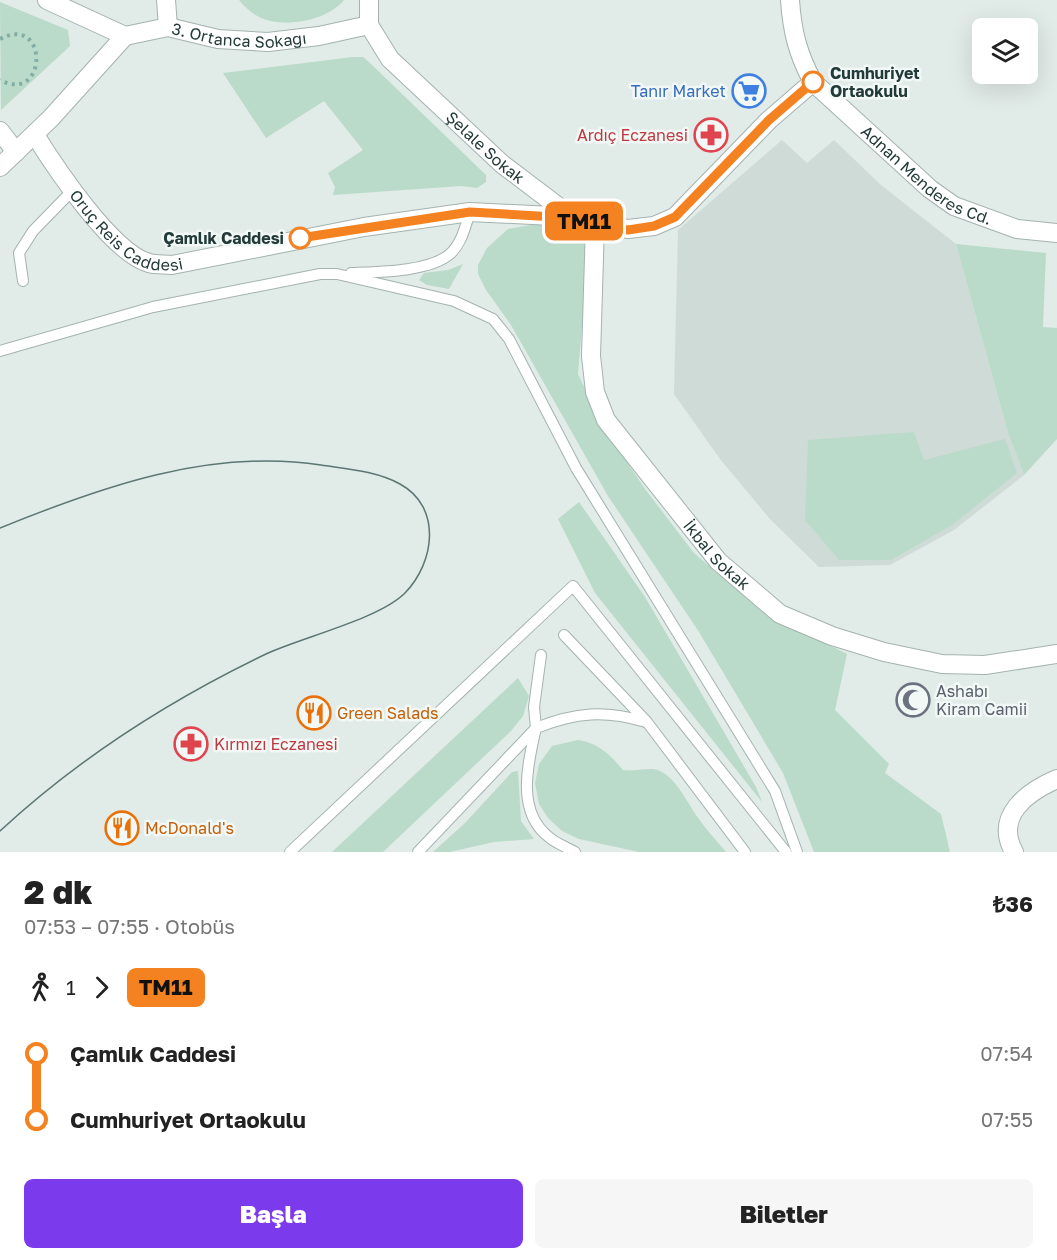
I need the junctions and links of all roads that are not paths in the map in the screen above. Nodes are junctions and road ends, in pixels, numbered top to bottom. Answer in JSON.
{"nodes":[{"id":1,"x":47,"y":0,"type":"edge"},
{"id":2,"x":166,"y":0,"type":"edge"},
{"id":3,"x":369,"y":0,"type":"edge"},
{"id":4,"x":790,"y":0,"type":"edge"},
{"id":5,"x":369,"y":25,"type":"junction"},
{"id":6,"x":168,"y":27,"type":"junction"},
{"id":7,"x":124,"y":36,"type":"junction"},
{"id":8,"x":813,"y":82,"type":"junction"},
{"id":9,"x":0,"y":132,"type":"edge"},
{"id":10,"x":35,"y":135,"type":"junction"},
{"id":11,"x":16,"y":152,"type":"junction"},
{"id":12,"x":0,"y":167,"type":"edge"},
{"id":13,"x":73,"y":190,"type":"junction"},
{"id":14,"x":470,"y":212,"type":"junction"},
{"id":15,"x":572,"y":218,"type":"junction"},
{"id":16,"x":595,"y":225,"type":"junction"},
{"id":17,"x":1057,"y":233,"type":"edge"},
{"id":18,"x":337,"y":274,"type":"junction"},
{"id":19,"x":23,"y":281,"type":"dead end"},
{"id":20,"x":0,"y":351,"type":"edge"},
{"id":21,"x":564,"y":635,"type":"dead end"},
{"id":22,"x":1057,"y":654,"type":"edge"},
{"id":23,"x":541,"y":655,"type":"dead end"},
{"id":24,"x":647,"y":722,"type":"junction"},
{"id":25,"x":536,"y":728,"type":"junction"},
{"id":26,"x":1057,"y":779,"type":"edge"},
{"id":27,"x":290,"y":852,"type":"edge"},
{"id":28,"x":418,"y":852,"type":"edge"},
{"id":29,"x":574,"y":852,"type":"edge"},
{"id":30,"x":745,"y":852,"type":"edge"},
{"id":31,"x":786,"y":852,"type":"edge"},
{"id":32,"x":797,"y":852,"type":"edge"},
{"id":33,"x":1014,"y":852,"type":"edge"}],
"edges":[{"from":1,"to":7,"type":"street"},
{"from":2,"to":6,"type":"street"},
{"from":3,"to":5,"type":"street"},
{"from":4,"to":8,"type":"street"},
{"from":5,"to":6,"type":"street","name":"3. Ortanca Sokağı"},
{"from":5,"to":15,"type":"street","name":"Şelale Sokak"},
{"from":6,"to":7,"type":"street","name":"3. Ortanca Sokağı"},
{"from":7,"to":10,"type":"street"},
{"from":8,"to":16,"type":"street","name":"Şelale Sokak"},
{"from":8,"to":17,"type":"street","name":"Adnan Menderes Cd."},
{"from":9,"to":11,"type":"street"},
{"from":10,"to":11,"type":"street"},
{"from":10,"to":13,"type":"street","name":"Oruç Reis Caddesi"},
{"from":11,"to":12,"type":"street"},
{"from":13,"to":14,"type":"street","name":"Oruç Reis Caddesi"},
{"from":13,"to":19,"type":"lane"},
{"from":14,"to":15,"type":"street","name":"Oruç Reis Caddesi"},
{"from":14,"to":18,"type":"lane"},
{"from":15,"to":16,"type":"street","name":"Şelale Sokak"},
{"from":16,"to":22,"type":"street","name":"İkbal Sokak"},
{"from":18,"to":20,"type":"lane"},
{"from":18,"to":32,"type":"lane"},
{"from":21,"to":24,"type":"lane"},
{"from":23,"to":25,"type":"lane"},
{"from":24,"to":25,"type":"lane"},
{"from":24,"to":30,"type":"lane"},
{"from":25,"to":28,"type":"lane"},
{"from":25,"to":29,"type":"lane"},
{"from":26,"to":33,"type":"street"},
{"from":27,"to":31,"type":"lane"}]}
